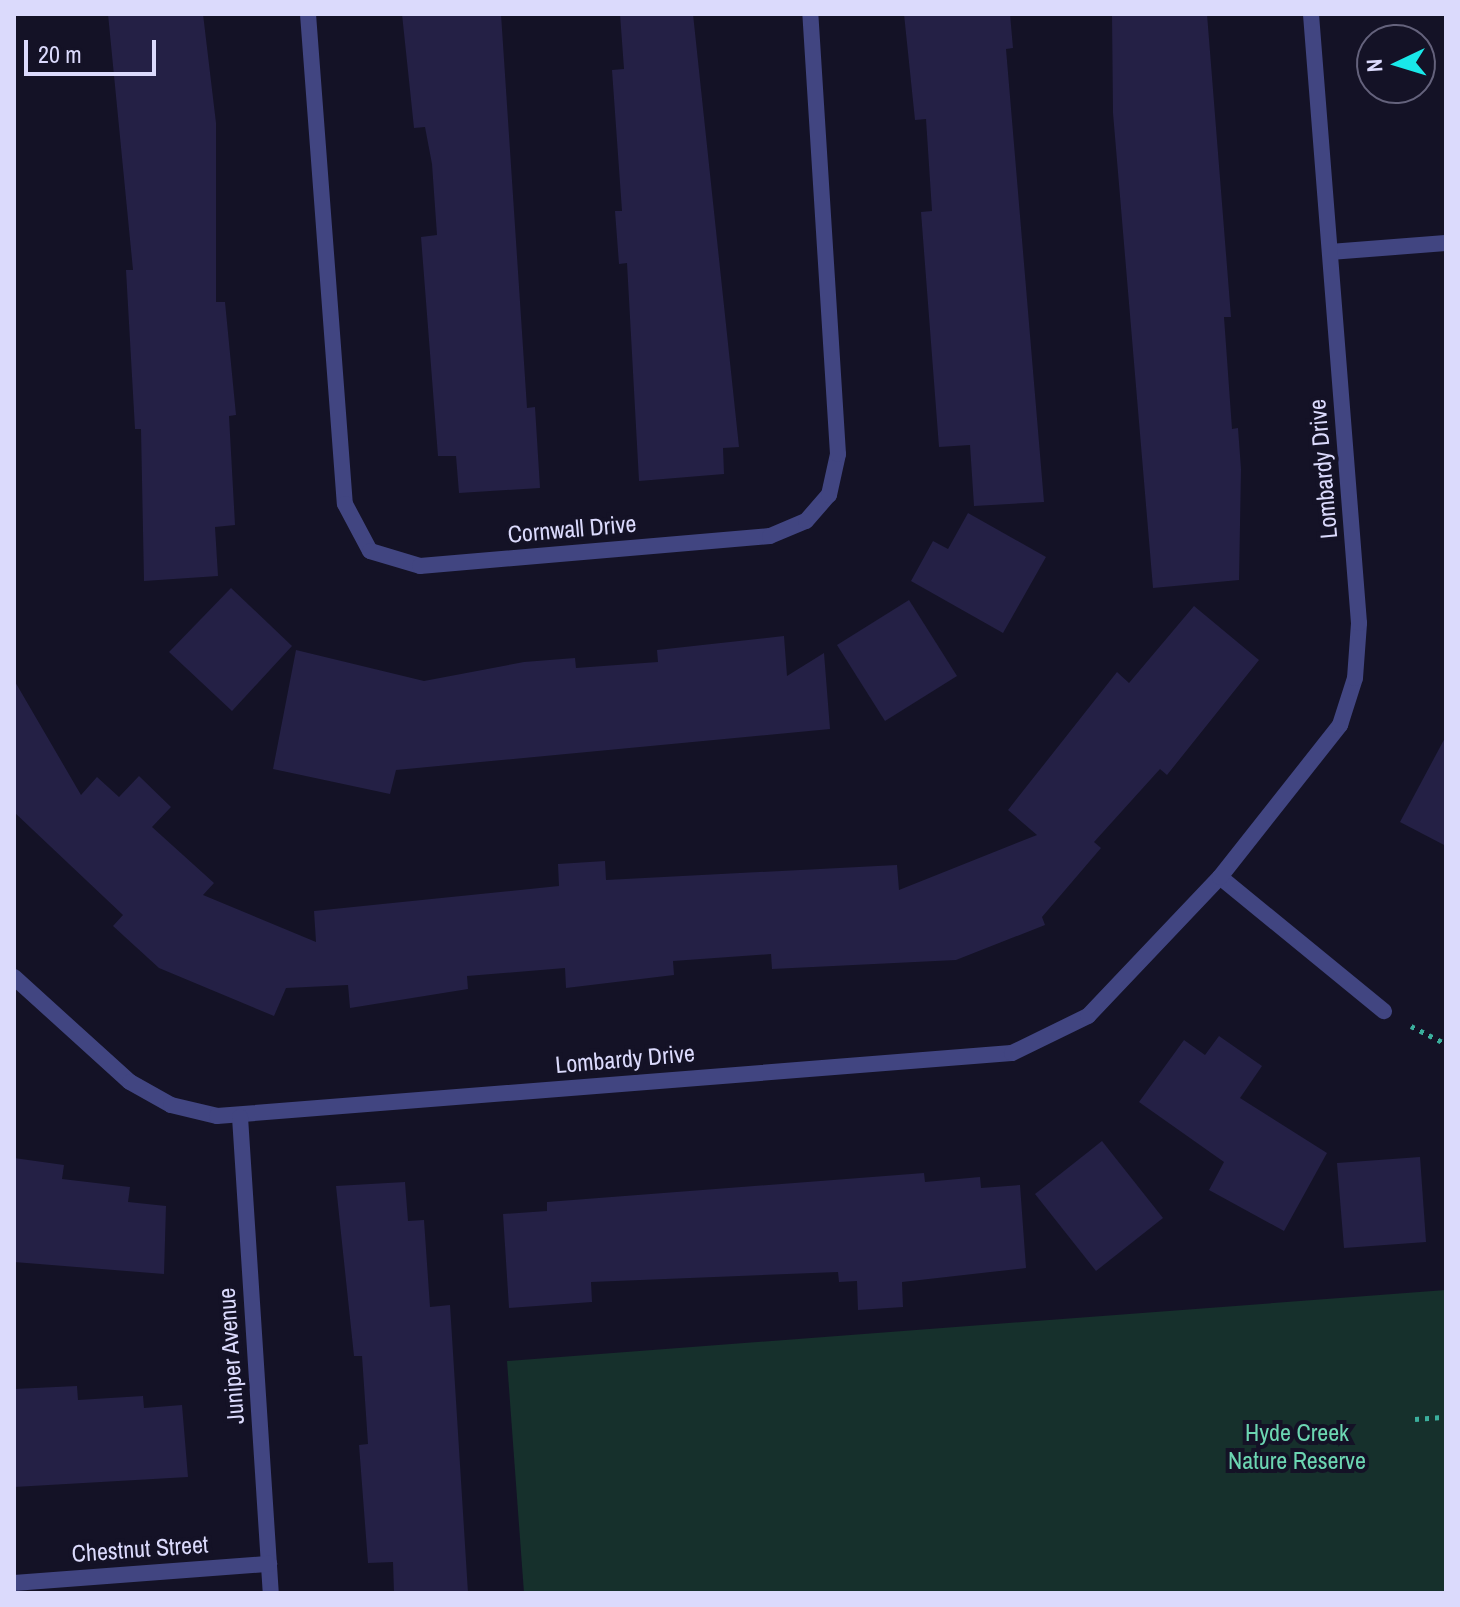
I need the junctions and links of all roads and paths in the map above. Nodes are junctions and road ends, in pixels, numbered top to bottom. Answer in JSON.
{"nodes":[{"id":1,"x":308,"y":14,"type":"edge"},
{"id":2,"x":810,"y":14,"type":"edge"},
{"id":3,"x":1311,"y":14,"type":"edge"},
{"id":4,"x":1446,"y":243,"type":"edge"},
{"id":5,"x":1330,"y":252,"type":"junction"},
{"id":6,"x":1220,"y":877,"type":"junction"},
{"id":7,"x":14,"y":977,"type":"edge"},
{"id":8,"x":1384,"y":1011,"type":"joint"},
{"id":9,"x":1446,"y":1044,"type":"edge"},
{"id":10,"x":240,"y":1117,"type":"junction"},
{"id":11,"x":1446,"y":1417,"type":"edge"},
{"id":12,"x":1415,"y":1419,"type":"dead end"},
{"id":13,"x":269,"y":1564,"type":"junction"},
{"id":14,"x":14,"y":1583,"type":"edge"},
{"id":15,"x":271,"y":1593,"type":"edge"}],
"edges":[{"from":1,"to":2,"type":"street","name":"Cornwall Drive"},
{"from":3,"to":5,"type":"street","name":"Lombardy Drive"},
{"from":4,"to":5,"type":"street"},
{"from":5,"to":6,"type":"street","name":"Lombardy Drive"},
{"from":6,"to":8,"type":"street"},
{"from":6,"to":10,"type":"street","name":"Lombardy Drive"},
{"from":7,"to":10,"type":"street","name":"Lombardy Drive"},
{"from":8,"to":9,"type":"path"},
{"from":10,"to":13,"type":"street","name":"Juniper Avenue"},
{"from":11,"to":12,"type":"path"},
{"from":13,"to":14,"type":"street","name":"Chestnut Street"},
{"from":13,"to":15,"type":"street","name":"Juniper Avenue"}]}
